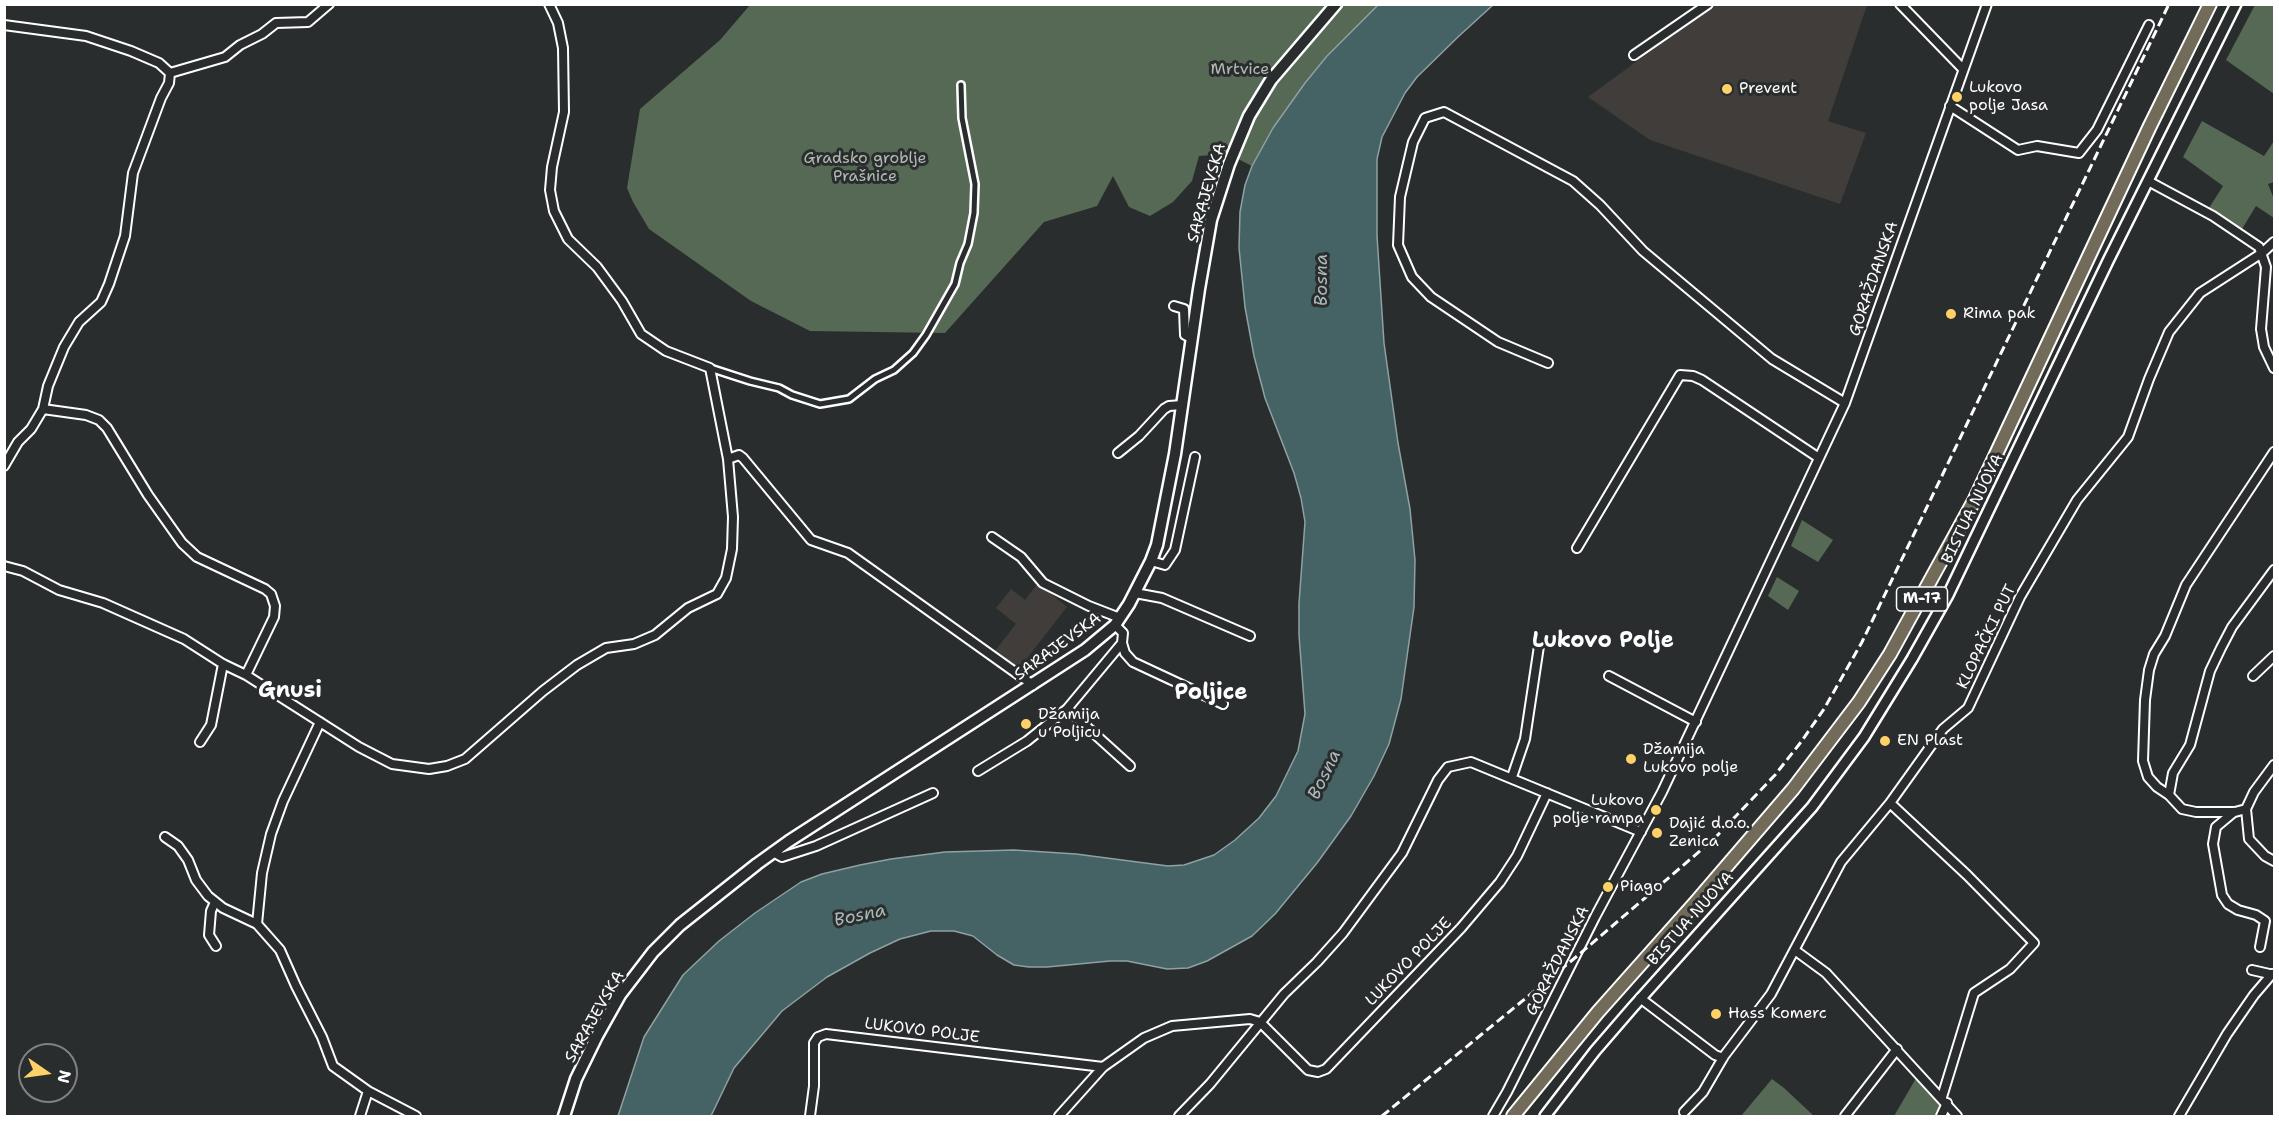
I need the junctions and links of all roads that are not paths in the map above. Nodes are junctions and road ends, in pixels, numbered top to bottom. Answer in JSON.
{"nodes":[{"id":1,"x":329,"y":4,"type":"edge"},
{"id":2,"x":549,"y":4,"type":"edge"},
{"id":3,"x":1336,"y":4,"type":"edge"},
{"id":4,"x":1708,"y":4,"type":"edge"},
{"id":5,"x":1899,"y":4,"type":"edge"},
{"id":6,"x":1987,"y":4,"type":"edge"},
{"id":7,"x":2210,"y":4,"type":"edge"},
{"id":8,"x":2236,"y":4,"type":"edge"},
{"id":9,"x":2150,"y":25,"type":"dead end"},
{"id":10,"x":4,"y":26,"type":"edge"},
{"id":11,"x":1635,"y":55,"type":"dead end"},
{"id":12,"x":1963,"y":69,"type":"junction"},
{"id":13,"x":170,"y":74,"type":"junction"},
{"id":14,"x":961,"y":85,"type":"dead end"},
{"id":15,"x":1950,"y":106,"type":"junction"},
{"id":16,"x":2148,"y":181,"type":"junction"},
{"id":17,"x":2274,"y":242,"type":"edge"},
{"id":18,"x":2262,"y":253,"type":"junction"},
{"id":19,"x":1174,"y":306,"type":"dead end"},
{"id":20,"x":1191,"y":338,"type":"junction"},
{"id":21,"x":1548,"y":363,"type":"dead end"},
{"id":22,"x":710,"y":368,"type":"junction"},
{"id":23,"x":2274,"y":368,"type":"edge"},
{"id":24,"x":1845,"y":403,"type":"junction"},
{"id":25,"x":1182,"y":405,"type":"junction"},
{"id":26,"x":43,"y":410,"type":"junction"},
{"id":27,"x":2274,"y":452,"type":"edge"},
{"id":28,"x":1118,"y":453,"type":"dead end"},
{"id":29,"x":1195,"y":457,"type":"dead end"},
{"id":30,"x":1819,"y":458,"type":"junction"},
{"id":31,"x":728,"y":459,"type":"junction"},
{"id":32,"x":4,"y":466,"type":"edge"},
{"id":33,"x":992,"y":537,"type":"dead end"},
{"id":34,"x":1576,"y":548,"type":"dead end"},
{"id":35,"x":1151,"y":561,"type":"junction"},
{"id":36,"x":4,"y":566,"type":"edge"},
{"id":37,"x":2274,"y":570,"type":"edge"},
{"id":38,"x":1135,"y":593,"type":"junction"},
{"id":39,"x":1117,"y":622,"type":"junction"},
{"id":40,"x":1250,"y":636,"type":"dead end"},
{"id":41,"x":1122,"y":643,"type":"junction"},
{"id":42,"x":1539,"y":646,"type":"dead end"},
{"id":43,"x":2274,"y":656,"type":"edge"},
{"id":44,"x":223,"y":664,"type":"junction"},
{"id":45,"x":246,"y":675,"type":"junction"},
{"id":46,"x":1609,"y":676,"type":"dead end"},
{"id":47,"x":2253,"y":676,"type":"dead end"},
{"id":48,"x":1033,"y":685,"type":"junction"},
{"id":49,"x":1223,"y":704,"type":"dead end"},
{"id":50,"x":1067,"y":709,"type":"junction"},
{"id":51,"x":320,"y":722,"type":"junction"},
{"id":52,"x":1696,"y":722,"type":"junction"},
{"id":53,"x":200,"y":742,"type":"dead end"},
{"id":54,"x":2274,"y":765,"type":"edge"},
{"id":55,"x":1131,"y":766,"type":"dead end"},
{"id":56,"x":978,"y":771,"type":"dead end"},
{"id":57,"x":1512,"y":777,"type":"junction"},
{"id":58,"x":933,"y":792,"type":"dead end"},
{"id":59,"x":1547,"y":793,"type":"junction"},
{"id":60,"x":2169,"y":795,"type":"junction"},
{"id":61,"x":1890,"y":803,"type":"junction"},
{"id":62,"x":2246,"y":809,"type":"junction"},
{"id":63,"x":2235,"y":812,"type":"junction"},
{"id":64,"x":1641,"y":832,"type":"junction"},
{"id":65,"x":165,"y":837,"type":"dead end"},
{"id":66,"x":773,"y":852,"type":"junction"},
{"id":67,"x":2274,"y":861,"type":"edge"},
{"id":68,"x":215,"y":902,"type":"junction"},
{"id":69,"x":257,"y":924,"type":"junction"},
{"id":70,"x":216,"y":946,"type":"dead end"},
{"id":71,"x":2260,"y":947,"type":"dead end"},
{"id":72,"x":1796,"y":951,"type":"junction"},
{"id":73,"x":2252,"y":970,"type":"dead end"},
{"id":74,"x":2273,"y":975,"type":"edge"},
{"id":75,"x":1640,"y":998,"type":"junction"},
{"id":76,"x":1260,"y":1022,"type":"junction"},
{"id":77,"x":1897,"y":1049,"type":"junction"},
{"id":78,"x":1723,"y":1058,"type":"junction"},
{"id":79,"x":1102,"y":1067,"type":"junction"},
{"id":80,"x":368,"y":1091,"type":"junction"},
{"id":81,"x":1944,"y":1100,"type":"junction"},
{"id":82,"x":1684,"y":1112,"type":"dead end"},
{"id":83,"x":360,"y":1116,"type":"edge"},
{"id":84,"x":416,"y":1116,"type":"edge"},
{"id":85,"x":564,"y":1116,"type":"edge"},
{"id":86,"x":810,"y":1116,"type":"edge"},
{"id":87,"x":1059,"y":1116,"type":"edge"},
{"id":88,"x":1179,"y":1116,"type":"edge"},
{"id":89,"x":1493,"y":1116,"type":"edge"},
{"id":90,"x":1513,"y":1116,"type":"edge"},
{"id":91,"x":1545,"y":1116,"type":"edge"},
{"id":92,"x":1845,"y":1116,"type":"edge"},
{"id":93,"x":1941,"y":1116,"type":"edge"},
{"id":94,"x":1957,"y":1116,"type":"edge"},
{"id":95,"x":2180,"y":1116,"type":"edge"}],
"edges":[{"from":1,"to":13,"type":"street"},
{"from":2,"to":22,"type":"street"},
{"from":3,"to":20,"type":"main road","name":"SARAJEVSKA"},
{"from":4,"to":11,"type":"street"},
{"from":5,"to":12,"type":"street"},
{"from":6,"to":12,"type":"street","name":"GORAŽDANSKA"},
{"from":7,"to":90,"type":"highway","number":"M-17"},
{"from":8,"to":16,"type":"street","name":"BISTUA NUOVA"},
{"from":9,"to":15,"type":"street"},
{"from":10,"to":13,"type":"street"},
{"from":12,"to":15,"type":"street","name":"GORAŽDANSKA"},
{"from":13,"to":26,"type":"street"},
{"from":14,"to":22,"type":"street"},
{"from":15,"to":24,"type":"street","name":"GORAŽDANSKA"},
{"from":16,"to":18,"type":"street"},
{"from":16,"to":75,"type":"street","name":"BISTUA NUOVA"},
{"from":17,"to":18,"type":"street","name":"KLOPAČKI PUT"},
{"from":18,"to":23,"type":"street"},
{"from":18,"to":61,"type":"street","name":"KLOPAČKI PUT"},
{"from":19,"to":20,"type":"street"},
{"from":20,"to":25,"type":"main road","name":"SARAJEVSKA"},
{"from":21,"to":24,"type":"street"},
{"from":22,"to":31,"type":"street"},
{"from":24,"to":30,"type":"street","name":"GORAŽDANSKA"},
{"from":25,"to":28,"type":"street"},
{"from":25,"to":35,"type":"main road","name":"SARAJEVSKA"},
{"from":26,"to":32,"type":"street"},
{"from":26,"to":45,"type":"street"},
{"from":27,"to":60,"type":"street"},
{"from":29,"to":35,"type":"street"},
{"from":30,"to":34,"type":"street"},
{"from":30,"to":52,"type":"street","name":"GORAŽDANSKA"},
{"from":31,"to":48,"type":"street"},
{"from":31,"to":51,"type":"street"},
{"from":33,"to":39,"type":"street"},
{"from":35,"to":38,"type":"main road","name":"SARAJEVSKA"},
{"from":36,"to":44,"type":"street"},
{"from":37,"to":60,"type":"street"},
{"from":38,"to":39,"type":"main road","name":"SARAJEVSKA"},
{"from":38,"to":40,"type":"street"},
{"from":39,"to":41,"type":"street"},
{"from":39,"to":48,"type":"main road","name":"SARAJEVSKA"},
{"from":41,"to":49,"type":"street"},
{"from":41,"to":50,"type":"street"},
{"from":42,"to":57,"type":"street"},
{"from":43,"to":47,"type":"street"},
{"from":44,"to":45,"type":"street"},
{"from":44,"to":53,"type":"street"},
{"from":45,"to":51,"type":"street"},
{"from":46,"to":52,"type":"street"},
{"from":48,"to":66,"type":"main road","name":"SARAJEVSKA"},
{"from":50,"to":55,"type":"street"},
{"from":50,"to":56,"type":"street"},
{"from":51,"to":69,"type":"street"},
{"from":52,"to":64,"type":"street","name":"GORAŽDANSKA"},
{"from":54,"to":62,"type":"street"},
{"from":57,"to":59,"type":"street"},
{"from":57,"to":76,"type":"street"},
{"from":58,"to":66,"type":"street"},
{"from":59,"to":64,"type":"street"},
{"from":59,"to":76,"type":"street","name":"LUKOVO POLJE"},
{"from":60,"to":63,"type":"street"},
{"from":61,"to":72,"type":"street","name":"KLOPAČKI PUT"},
{"from":61,"to":81,"type":"street"},
{"from":62,"to":63,"type":"street"},
{"from":62,"to":67,"type":"street"},
{"from":63,"to":71,"type":"street"},
{"from":64,"to":89,"type":"street","name":"GORAŽDANSKA"},
{"from":65,"to":68,"type":"street"},
{"from":66,"to":85,"type":"main road","name":"SARAJEVSKA"},
{"from":68,"to":69,"type":"street"},
{"from":68,"to":70,"type":"street"},
{"from":69,"to":80,"type":"street"},
{"from":72,"to":77,"type":"street"},
{"from":72,"to":78,"type":"street","name":"KLOPAČKI PUT"},
{"from":73,"to":74,"type":"street"},
{"from":74,"to":95,"type":"street"},
{"from":75,"to":78,"type":"street"},
{"from":75,"to":91,"type":"street","name":"BISTUA NUOVA"},
{"from":76,"to":79,"type":"street"},
{"from":76,"to":88,"type":"street"},
{"from":77,"to":81,"type":"street"},
{"from":77,"to":92,"type":"street"},
{"from":78,"to":82,"type":"street","name":"KLOPAČKI PUT"},
{"from":79,"to":86,"type":"street","name":"LUKOVO POLJE"},
{"from":79,"to":87,"type":"street"},
{"from":80,"to":83,"type":"street"},
{"from":80,"to":84,"type":"street"},
{"from":81,"to":93,"type":"street"},
{"from":81,"to":94,"type":"street"}]}
